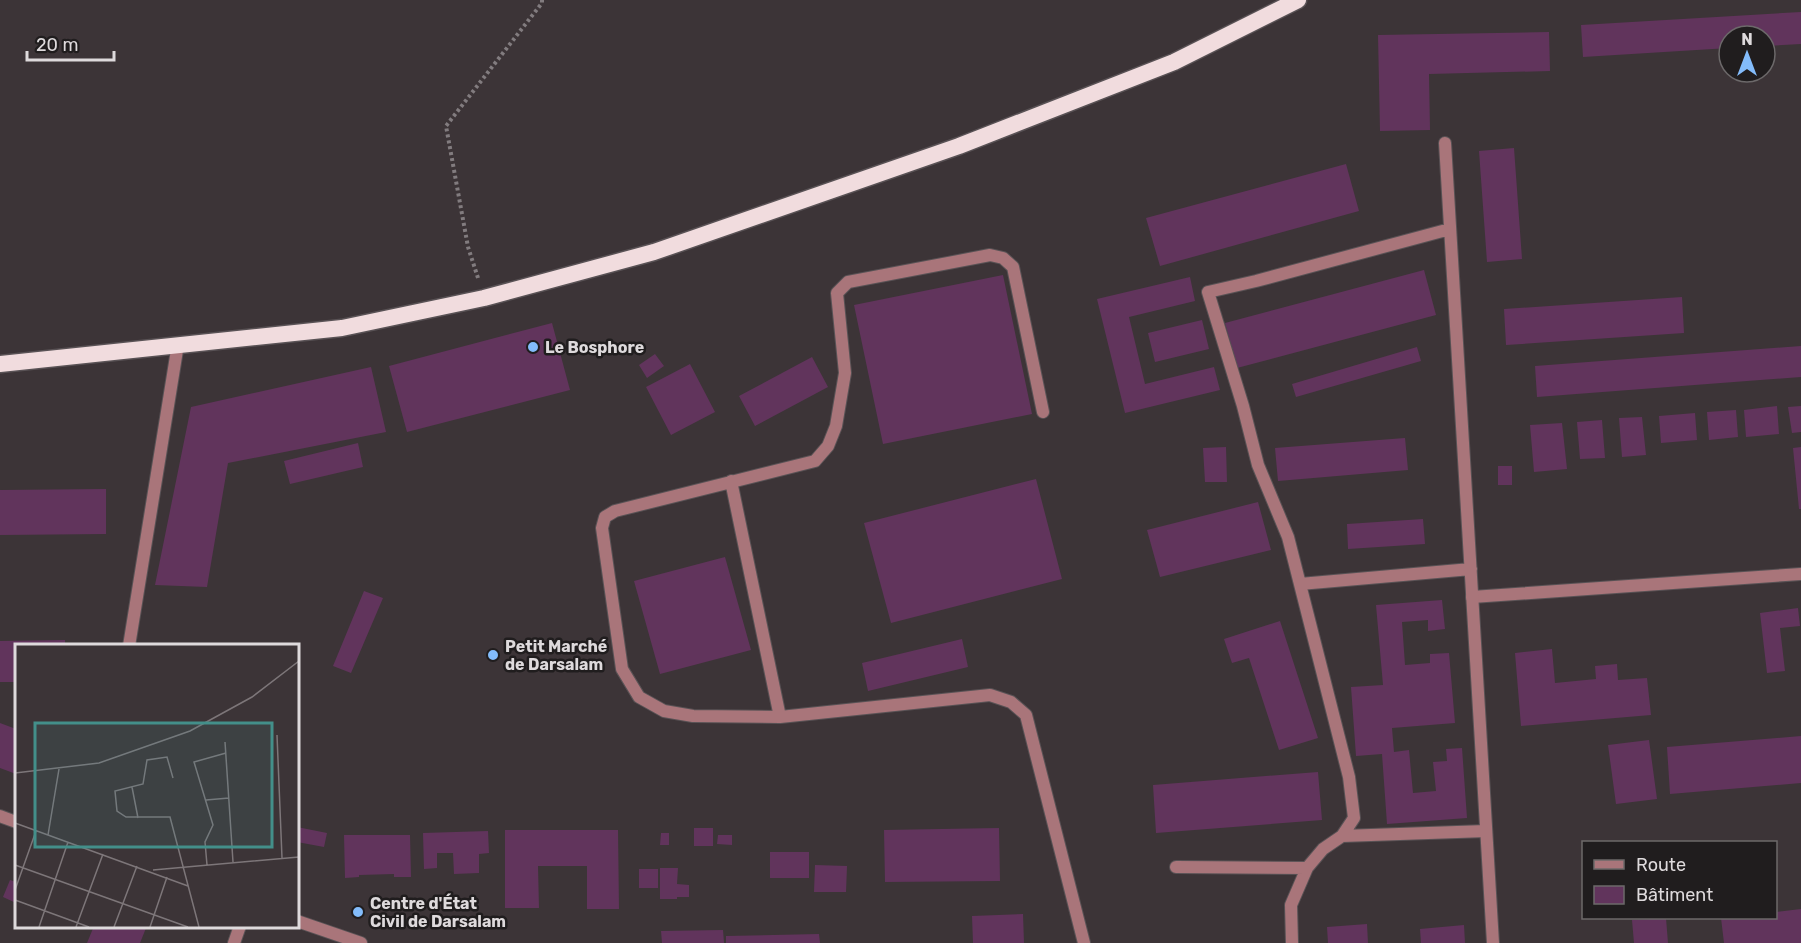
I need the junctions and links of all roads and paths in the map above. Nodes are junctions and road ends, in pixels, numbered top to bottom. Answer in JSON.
{"nodes":[{"id":1,"x":542,"y":0,"type":"edge"},
{"id":2,"x":1298,"y":0,"type":"edge"},
{"id":3,"x":1445,"y":143,"type":"dead end"},
{"id":4,"x":1450,"y":229,"type":"junction"},
{"id":5,"x":484,"y":298,"type":"junction"},
{"id":6,"x":178,"y":344,"type":"junction"},
{"id":7,"x":0,"y":364,"type":"edge"},
{"id":8,"x":1043,"y":412,"type":"dead end"},
{"id":9,"x":731,"y":481,"type":"junction"},
{"id":10,"x":1471,"y":569,"type":"junction"},
{"id":11,"x":1801,"y":574,"type":"edge"},
{"id":12,"x":1300,"y":584,"type":"junction"},
{"id":13,"x":1472,"y":597,"type":"junction"},
{"id":14,"x":129,"y":644,"type":"edge"},
{"id":15,"x":780,"y":717,"type":"junction"},
{"id":16,"x":1486,"y":831,"type":"junction"},
{"id":17,"x":1342,"y":836,"type":"junction"},
{"id":18,"x":1176,"y":867,"type":"dead end"},
{"id":19,"x":1307,"y":868,"type":"junction"},
{"id":20,"x":298,"y":921,"type":"edge"},
{"id":21,"x":240,"y":928,"type":"edge"},
{"id":22,"x":234,"y":943,"type":"edge"},
{"id":23,"x":361,"y":943,"type":"edge"},
{"id":24,"x":1084,"y":943,"type":"edge"},
{"id":25,"x":1292,"y":943,"type":"edge"},
{"id":26,"x":1493,"y":943,"type":"edge"}],
"edges":[{"from":1,"to":5,"type":"path"},
{"from":2,"to":5,"type":"highway"},
{"from":3,"to":4,"type":"street"},
{"from":4,"to":10,"type":"street"},
{"from":4,"to":12,"type":"street"},
{"from":5,"to":6,"type":"highway"},
{"from":6,"to":7,"type":"highway"},
{"from":6,"to":14,"type":"street"},
{"from":8,"to":9,"type":"street"},
{"from":9,"to":15,"type":"street"},
{"from":9,"to":15,"type":"street"},
{"from":10,"to":12,"type":"street"},
{"from":10,"to":13,"type":"street"},
{"from":11,"to":13,"type":"street"},
{"from":12,"to":17,"type":"street"},
{"from":13,"to":16,"type":"street"},
{"from":15,"to":24,"type":"street"},
{"from":16,"to":17,"type":"street"},
{"from":16,"to":26,"type":"street"},
{"from":17,"to":19,"type":"street"},
{"from":18,"to":19,"type":"street"},
{"from":19,"to":25,"type":"street"},
{"from":20,"to":23,"type":"street"},
{"from":21,"to":22,"type":"street"}]}
